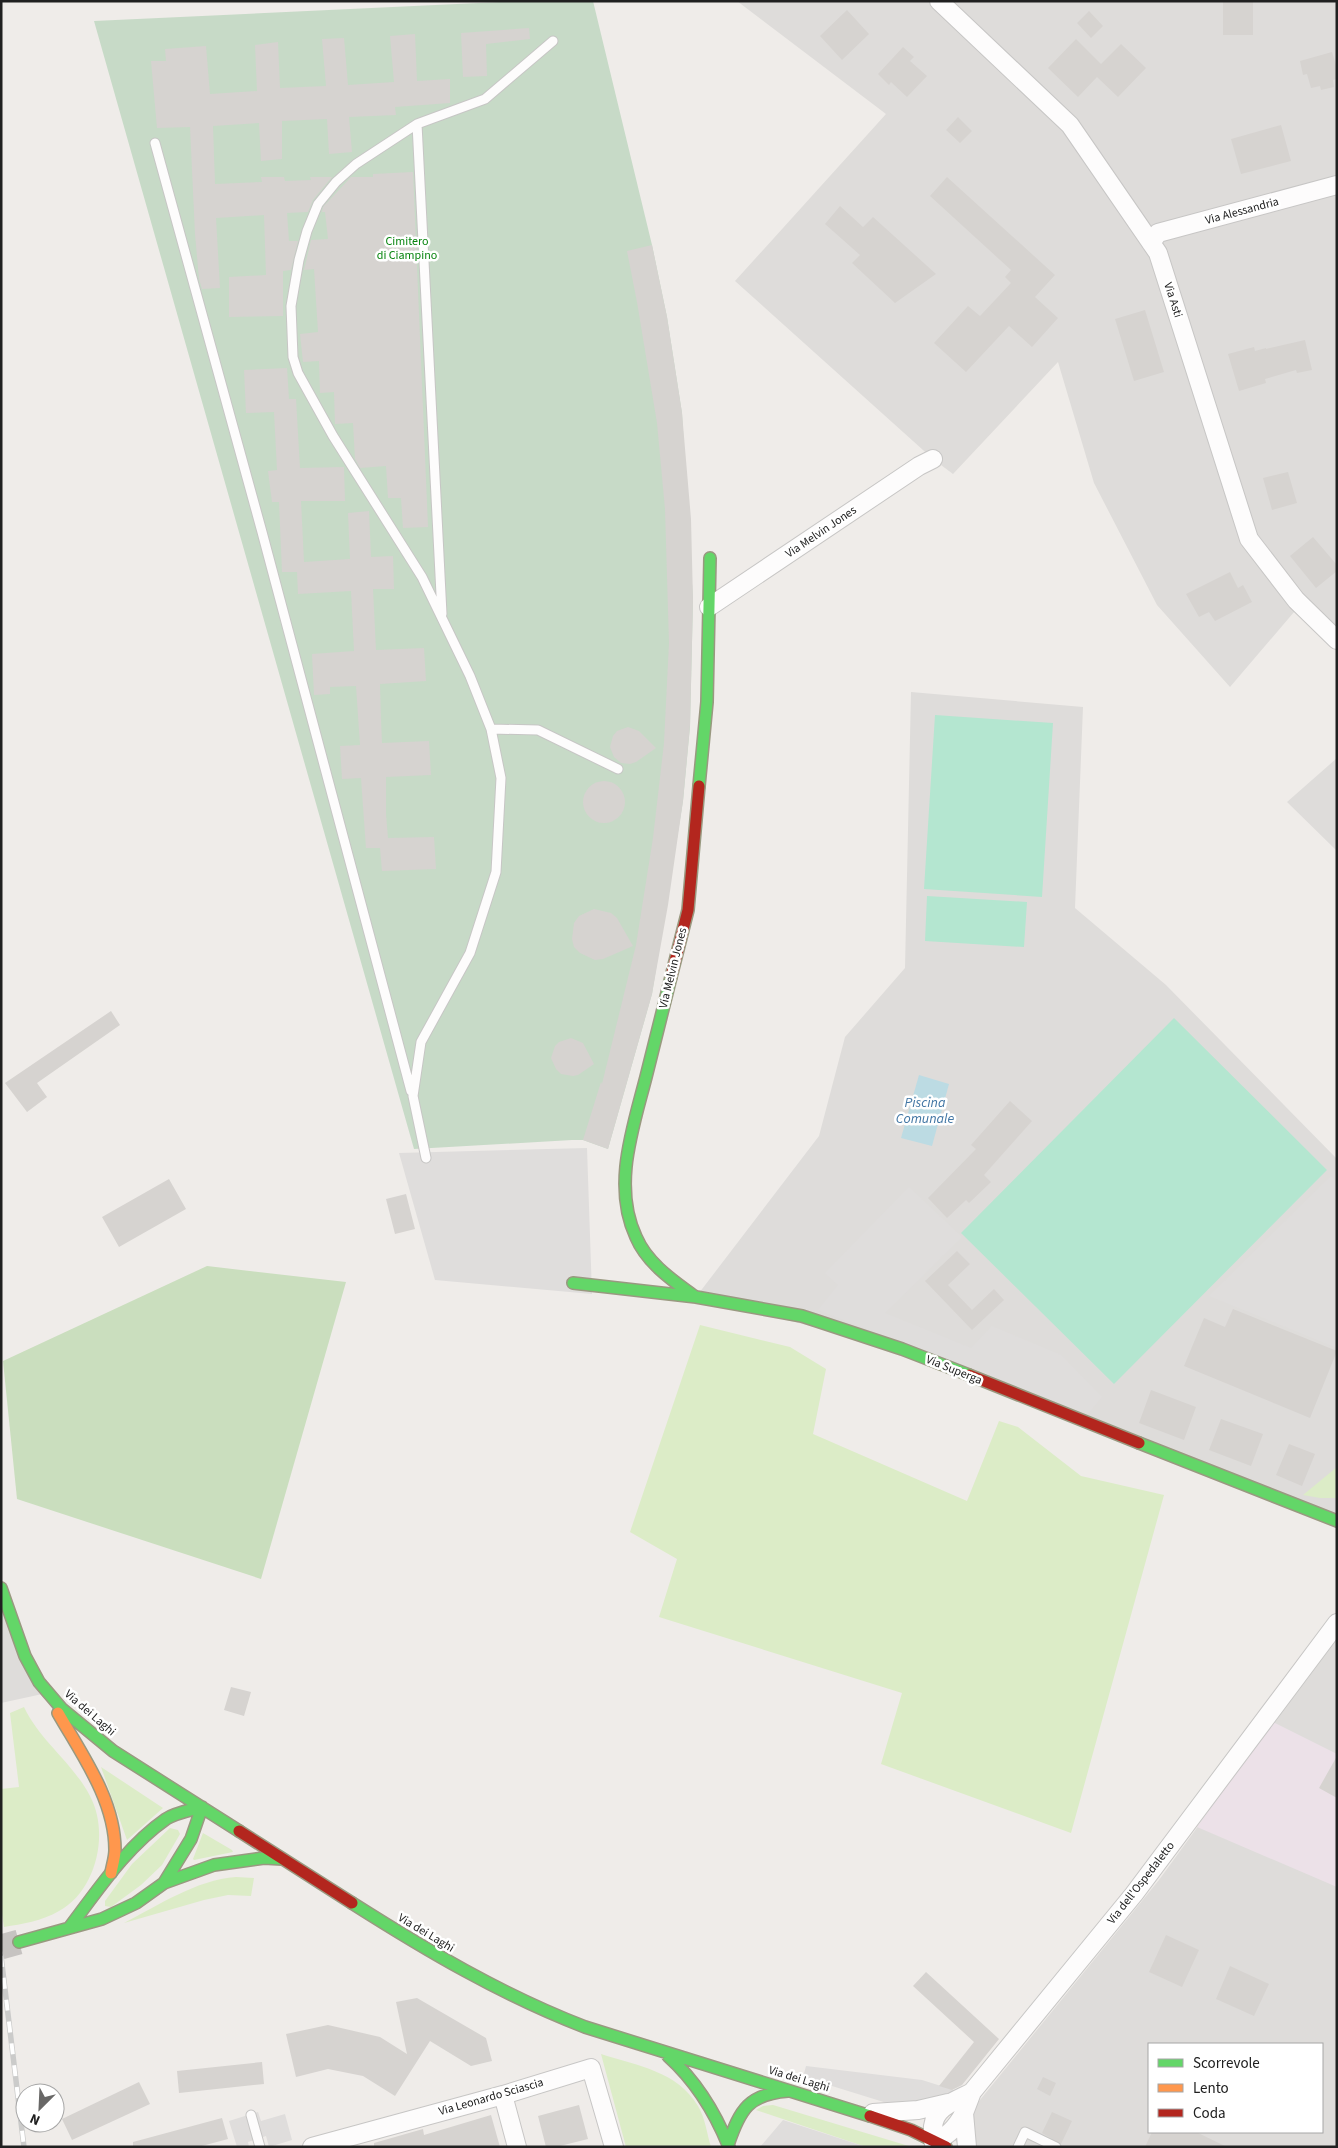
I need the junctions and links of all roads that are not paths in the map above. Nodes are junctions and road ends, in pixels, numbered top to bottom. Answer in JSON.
{"nodes":[{"id":1,"x":939,"y":1,"type":"edge"},
{"id":2,"x":552,"y":41,"type":"dead end"},
{"id":3,"x":417,"y":124,"type":"junction"},
{"id":4,"x":155,"y":143,"type":"dead end"},
{"id":5,"x":1337,"y":186,"type":"edge"},
{"id":6,"x":1151,"y":243,"type":"junction"},
{"id":7,"x":933,"y":459,"type":"dead end"},
{"id":8,"x":710,"y":558,"type":"dead end"},
{"id":9,"x":709,"y":607,"type":"junction"},
{"id":10,"x":443,"y":619,"type":"junction"},
{"id":11,"x":1337,"y":640,"type":"edge"},
{"id":12,"x":491,"y":728,"type":"junction"},
{"id":13,"x":618,"y":769,"type":"dead end"},
{"id":14,"x":413,"y":1096,"type":"junction"},
{"id":15,"x":426,"y":1158,"type":"dead end"},
{"id":16,"x":573,"y":1283,"type":"dead end"},
{"id":17,"x":696,"y":1297,"type":"junction"},
{"id":18,"x":1328,"y":1512,"type":"edge"},
{"id":19,"x":1337,"y":1521,"type":"edge"},
{"id":20,"x":1,"y":1588,"type":"edge"},
{"id":21,"x":1337,"y":1623,"type":"edge"},
{"id":22,"x":47,"y":1693,"type":"junction"},
{"id":23,"x":202,"y":1808,"type":"junction"},
{"id":24,"x":282,"y":1859,"type":"junction"},
{"id":25,"x":111,"y":1873,"type":"junction"},
{"id":26,"x":164,"y":1883,"type":"junction"},
{"id":27,"x":69,"y":1928,"type":"junction"},
{"id":28,"x":19,"y":1942,"type":"tunnel mouth"},
{"id":29,"x":662,"y":2051,"type":"junction"},
{"id":30,"x":730,"y":2073,"type":"junction"},
{"id":31,"x":793,"y":2091,"type":"junction"},
{"id":32,"x":503,"y":2095,"type":"junction"},
{"id":33,"x":743,"y":2098,"type":"junction"},
{"id":34,"x":710,"y":2105,"type":"junction"},
{"id":35,"x":960,"y":2107,"type":"junction"},
{"id":36,"x":860,"y":2114,"type":"junction"},
{"id":37,"x":251,"y":2115,"type":"dead end"},
{"id":38,"x":939,"y":2144,"type":"edge"},
{"id":39,"x":728,"y":2146,"type":"edge"},
{"id":40,"x":260,"y":2147,"type":"edge"},
{"id":41,"x":312,"y":2147,"type":"edge"},
{"id":42,"x":517,"y":2147,"type":"edge"},
{"id":43,"x":614,"y":2147,"type":"edge"},
{"id":44,"x":967,"y":2147,"type":"edge"},
{"id":45,"x":1018,"y":2147,"type":"edge"},
{"id":46,"x":1056,"y":2147,"type":"edge"}],
"edges":[{"from":1,"to":6,"type":"street","name":"Via Asti"},
{"from":2,"to":3,"type":"lane"},
{"from":3,"to":10,"type":"lane"},
{"from":3,"to":10,"type":"lane"},
{"from":4,"to":14,"type":"lane"},
{"from":5,"to":6,"type":"street","name":"Via Alessandria"},
{"from":6,"to":11,"type":"street","name":"Via Asti"},
{"from":7,"to":9,"type":"street","name":"Via Melvin Jones"},
{"from":8,"to":9,"type":"main road","name":"Via Melvin Jones"},
{"from":9,"to":17,"type":"main road","name":"Via Melvin Jones"},
{"from":10,"to":12,"type":"lane"},
{"from":12,"to":13,"type":"lane"},
{"from":12,"to":14,"type":"lane"},
{"from":14,"to":15,"type":"lane"},
{"from":16,"to":17,"type":"main road","name":"Via Superga"},
{"from":17,"to":18,"type":"main road","name":"Via Superga"},
{"from":18,"to":19,"type":"main road","name":"Via Superga"},
{"from":20,"to":22,"type":"main road","name":"Via dei Laghi"},
{"from":21,"to":35,"type":"street","name":"Via dell'Ospedaletto"},
{"from":22,"to":23,"type":"main road","name":"Via dei Laghi"},
{"from":22,"to":25,"type":"main road"},
{"from":23,"to":24,"type":"main road","name":"Via dei Laghi"},
{"from":23,"to":25,"type":"main road"},
{"from":23,"to":26,"type":"main road"},
{"from":24,"to":26,"type":"main road"},
{"from":24,"to":29,"type":"main road","name":"Via dei Laghi"},
{"from":25,"to":27,"type":"main road"},
{"from":26,"to":27,"type":"main road"},
{"from":27,"to":28,"type":"main road"},
{"from":29,"to":30,"type":"main road","name":"Via dei Laghi"},
{"from":29,"to":34,"type":"main road"},
{"from":30,"to":31,"type":"main road","name":"Via dei Laghi"},
{"from":30,"to":33,"type":"main road"},
{"from":30,"to":34,"type":"main road"},
{"from":31,"to":33,"type":"main road"},
{"from":31,"to":36,"type":"main road","name":"Via dei Laghi"},
{"from":32,"to":41,"type":"street","name":"Via Leonardo Sciascia"},
{"from":32,"to":42,"type":"street"},
{"from":32,"to":43,"type":"street","name":"Via Leonardo Sciascia"},
{"from":33,"to":39,"type":"main road"},
{"from":34,"to":39,"type":"main road"},
{"from":35,"to":36,"type":"street"},
{"from":35,"to":38,"type":"street"},
{"from":35,"to":44,"type":"street"},
{"from":36,"to":38,"type":"main road","name":"Via dei Laghi"},
{"from":37,"to":40,"type":"lane"},
{"from":45,"to":46,"type":"lane"}]}
